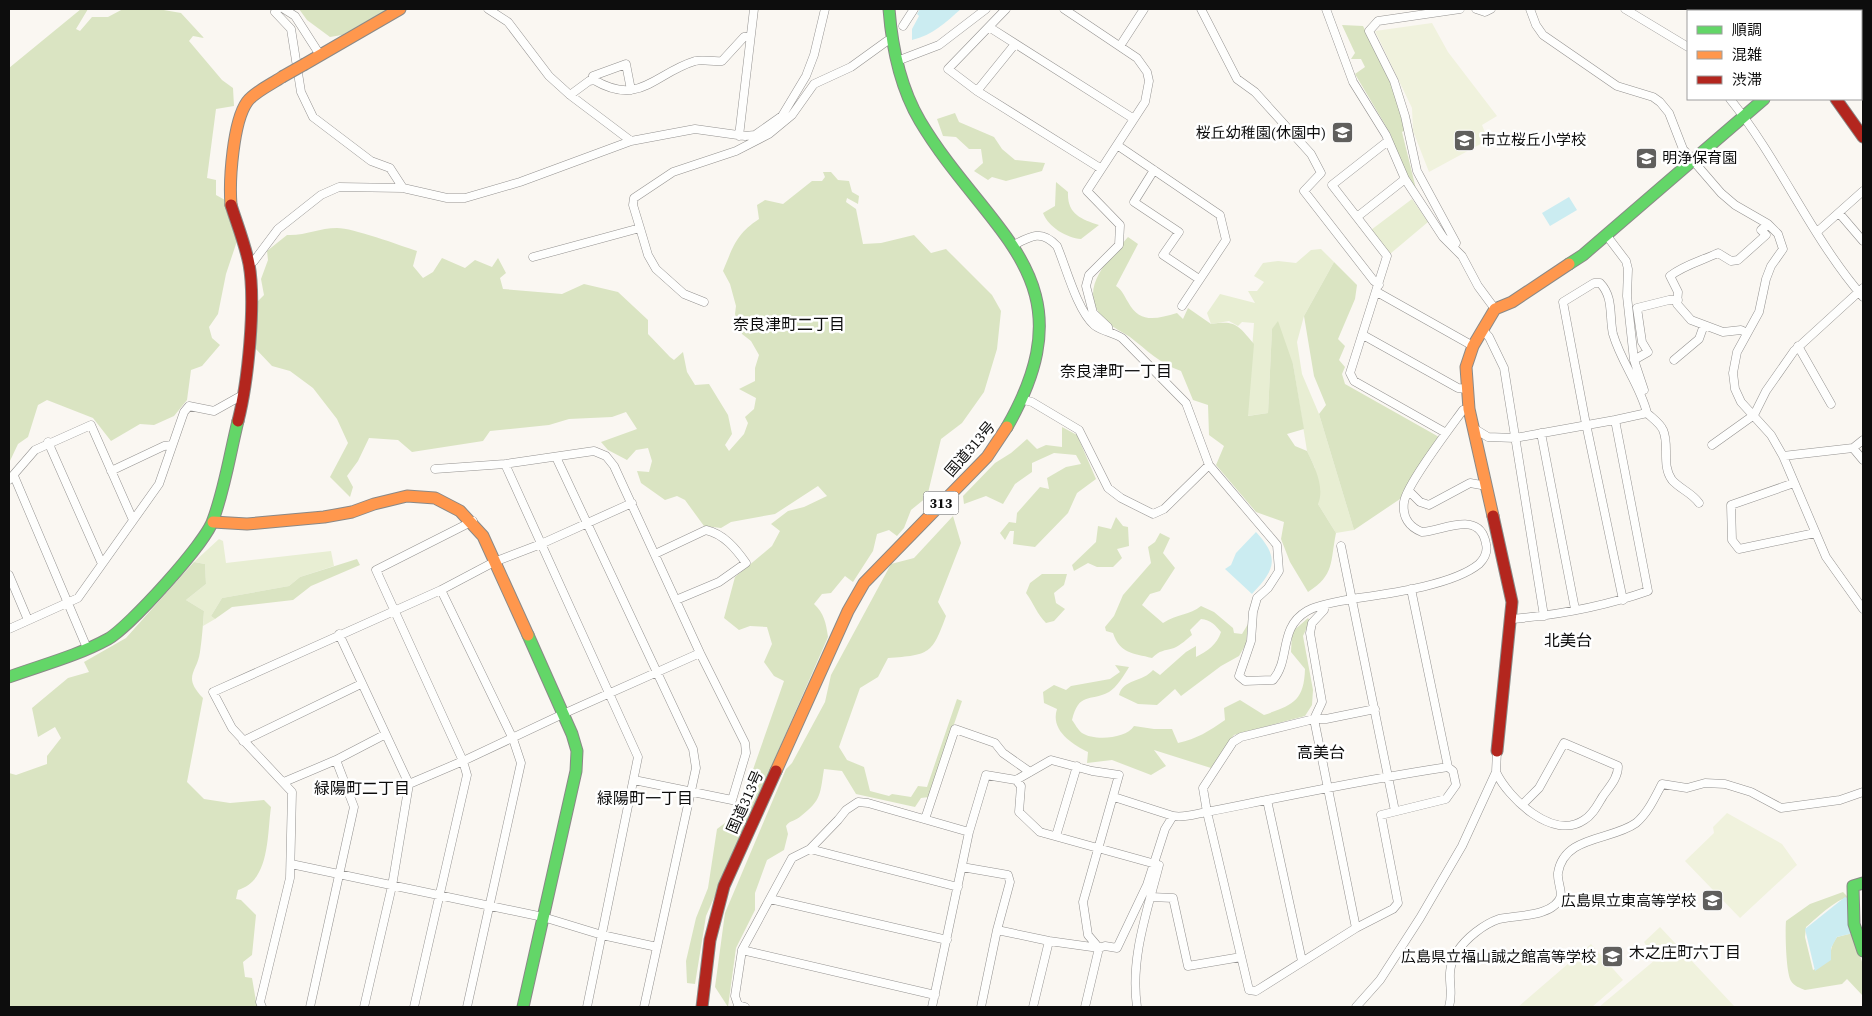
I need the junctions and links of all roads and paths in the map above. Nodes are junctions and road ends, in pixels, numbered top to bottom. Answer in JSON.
{"nodes":[{"id":1,"x":278,"y":9,"type":"edge"},
{"id":2,"x":284,"y":9,"type":"edge"},
{"id":3,"x":400,"y":9,"type":"edge"},
{"id":4,"x":488,"y":9,"type":"edge"},
{"id":5,"x":754,"y":9,"type":"edge"},
{"id":6,"x":825,"y":9,"type":"edge"},
{"id":7,"x":889,"y":9,"type":"edge"},
{"id":8,"x":914,"y":9,"type":"edge"},
{"id":9,"x":986,"y":9,"type":"edge"},
{"id":10,"x":1006,"y":9,"type":"edge"},
{"id":11,"x":1064,"y":9,"type":"edge"},
{"id":12,"x":1144,"y":9,"type":"edge"},
{"id":13,"x":1201,"y":9,"type":"edge"},
{"id":14,"x":1326,"y":9,"type":"edge"},
{"id":15,"x":1460,"y":9,"type":"edge"},
{"id":16,"x":1476,"y":9,"type":"edge"},
{"id":17,"x":1491,"y":9,"type":"edge"},
{"id":18,"x":1530,"y":9,"type":"edge"},
{"id":19,"x":1625,"y":9,"type":"edge"},
{"id":20,"x":903,"y":26,"type":"dead end"},
{"id":21,"x":989,"y":28,"type":"junction"},
{"id":22,"x":750,"y":36,"type":"junction"},
{"id":23,"x":887,"y":41,"type":"dead end"},
{"id":24,"x":1015,"y":44,"type":"junction"},
{"id":25,"x":1120,"y":46,"type":"junction"},
{"id":26,"x":1687,"y":48,"type":"edge"},
{"id":27,"x":320,"y":55,"type":"junction"},
{"id":28,"x":897,"y":61,"type":"junction"},
{"id":29,"x":594,"y":80,"type":"junction"},
{"id":30,"x":630,"y":90,"type":"junction"},
{"id":31,"x":977,"y":90,"type":"junction"},
{"id":32,"x":570,"y":96,"type":"junction"},
{"id":33,"x":1731,"y":100,"type":"edge"},
{"id":34,"x":1763,"y":100,"type":"edge"},
{"id":35,"x":1837,"y":100,"type":"edge"},
{"id":36,"x":1744,"y":116,"type":"junction"},
{"id":37,"x":1134,"y":119,"type":"junction"},
{"id":38,"x":739,"y":136,"type":"junction"},
{"id":39,"x":1863,"y":137,"type":"edge"},
{"id":40,"x":631,"y":141,"type":"junction"},
{"id":41,"x":1388,"y":141,"type":"junction"},
{"id":42,"x":1117,"y":145,"type":"junction"},
{"id":43,"x":1694,"y":160,"type":"junction"},
{"id":44,"x":1100,"y":168,"type":"junction"},
{"id":45,"x":1154,"y":170,"type":"junction"},
{"id":46,"x":1321,"y":174,"type":"junction"},
{"id":47,"x":1405,"y":180,"type":"junction"},
{"id":48,"x":1332,"y":185,"type":"junction"},
{"id":49,"x":403,"y":188,"type":"junction"},
{"id":50,"x":1863,"y":191,"type":"edge"},
{"id":51,"x":1839,"y":213,"type":"junction"},
{"id":52,"x":1357,"y":217,"type":"junction"},
{"id":53,"x":1768,"y":224,"type":"junction"},
{"id":54,"x":640,"y":228,"type":"junction"},
{"id":55,"x":1817,"y":232,"type":"junction"},
{"id":56,"x":1607,"y":236,"type":"junction"},
{"id":57,"x":1863,"y":241,"type":"edge"},
{"id":58,"x":1014,"y":245,"type":"junction"},
{"id":59,"x":1453,"y":247,"type":"junction"},
{"id":60,"x":534,"y":257,"type":"dead end"},
{"id":61,"x":249,"y":264,"type":"junction"},
{"id":62,"x":1199,"y":279,"type":"junction"},
{"id":63,"x":1378,"y":289,"type":"junction"},
{"id":64,"x":1862,"y":292,"type":"edge"},
{"id":65,"x":1678,"y":300,"type":"junction"},
{"id":66,"x":704,"y":302,"type":"dead end"},
{"id":67,"x":1182,"y":306,"type":"dead end"},
{"id":68,"x":1495,"y":309,"type":"junction"},
{"id":69,"x":1704,"y":325,"type":"junction"},
{"id":70,"x":1482,"y":329,"type":"junction"},
{"id":71,"x":1109,"y":332,"type":"junction"},
{"id":72,"x":1747,"y":333,"type":"junction"},
{"id":73,"x":1363,"y":335,"type":"junction"},
{"id":74,"x":1473,"y":346,"type":"junction"},
{"id":75,"x":1798,"y":346,"type":"junction"},
{"id":76,"x":1634,"y":360,"type":"junction"},
{"id":77,"x":1674,"y":360,"type":"dead end"},
{"id":78,"x":1466,"y":389,"type":"junction"},
{"id":79,"x":1640,"y":392,"type":"junction"},
{"id":80,"x":244,"y":398,"type":"junction"},
{"id":81,"x":1024,"y":400,"type":"junction"},
{"id":82,"x":1831,"y":404,"type":"dead end"},
{"id":83,"x":1469,"y":409,"type":"junction"},
{"id":84,"x":1647,"y":413,"type":"junction"},
{"id":85,"x":1754,"y":415,"type":"junction"},
{"id":86,"x":1616,"y":420,"type":"junction"},
{"id":87,"x":1588,"y":424,"type":"junction"},
{"id":88,"x":1475,"y":429,"type":"junction"},
{"id":89,"x":1446,"y":433,"type":"junction"},
{"id":90,"x":1541,"y":433,"type":"junction"},
{"id":91,"x":1515,"y":438,"type":"junction"},
{"id":92,"x":1863,"y":440,"type":"edge"},
{"id":93,"x":48,"y":442,"type":"junction"},
{"id":94,"x":1712,"y":445,"type":"dead end"},
{"id":95,"x":172,"y":446,"type":"junction"},
{"id":96,"x":1853,"y":448,"type":"junction"},
{"id":97,"x":1783,"y":456,"type":"junction"},
{"id":98,"x":556,"y":457,"type":"junction"},
{"id":99,"x":1863,"y":460,"type":"edge"},
{"id":100,"x":505,"y":464,"type":"junction"},
{"id":101,"x":1209,"y":466,"type":"junction"},
{"id":102,"x":435,"y":468,"type":"dead end"},
{"id":103,"x":111,"y":471,"type":"junction"},
{"id":104,"x":11,"y":478,"type":"edge"},
{"id":105,"x":1794,"y":484,"type":"junction"},
{"id":106,"x":1487,"y":486,"type":"junction"},
{"id":107,"x":1409,"y":491,"type":"junction"},
{"id":108,"x":632,"y":503,"type":"junction"},
{"id":109,"x":1699,"y":503,"type":"dead end"},
{"id":110,"x":133,"y":520,"type":"junction"},
{"id":111,"x":473,"y":521,"type":"junction"},
{"id":112,"x":213,"y":522,"type":"junction"},
{"id":113,"x":587,"y":523,"type":"junction"},
{"id":114,"x":1815,"y":533,"type":"junction"},
{"id":115,"x":541,"y":544,"type":"junction"},
{"id":116,"x":1341,"y":546,"type":"dead end"},
{"id":117,"x":655,"y":554,"type":"junction"},
{"id":118,"x":494,"y":562,"type":"junction"},
{"id":119,"x":102,"y":564,"type":"junction"},
{"id":120,"x":9,"y":575,"type":"edge"},
{"id":121,"x":1411,"y":589,"type":"junction"},
{"id":122,"x":441,"y":590,"type":"junction"},
{"id":123,"x":1863,"y":594,"type":"edge"},
{"id":124,"x":1352,"y":599,"type":"junction"},
{"id":125,"x":676,"y":600,"type":"junction"},
{"id":126,"x":1623,"y":600,"type":"junction"},
{"id":127,"x":1856,"y":600,"type":"junction"},
{"id":128,"x":69,"y":602,"type":"junction"},
{"id":129,"x":1324,"y":606,"type":"junction"},
{"id":130,"x":1863,"y":609,"type":"edge"},
{"id":131,"x":1575,"y":610,"type":"junction"},
{"id":132,"x":395,"y":612,"type":"junction"},
{"id":133,"x":1544,"y":616,"type":"junction"},
{"id":134,"x":28,"y":620,"type":"junction"},
{"id":135,"x":1512,"y":620,"type":"junction"},
{"id":136,"x":9,"y":629,"type":"edge"},
{"id":137,"x":339,"y":634,"type":"junction"},
{"id":138,"x":87,"y":648,"type":"junction"},
{"id":139,"x":700,"y":653,"type":"junction"},
{"id":140,"x":657,"y":673,"type":"junction"},
{"id":141,"x":9,"y":677,"type":"edge"},
{"id":142,"x":361,"y":684,"type":"junction"},
{"id":143,"x":610,"y":694,"type":"junction"},
{"id":144,"x":1375,"y":709,"type":"junction"},
{"id":145,"x":563,"y":714,"type":"junction"},
{"id":146,"x":1314,"y":718,"type":"junction"},
{"id":147,"x":384,"y":735,"type":"junction"},
{"id":148,"x":513,"y":739,"type":"junction"},
{"id":149,"x":243,"y":741,"type":"junction"},
{"id":150,"x":1497,"y":750,"type":"joint"},
{"id":151,"x":336,"y":760,"type":"junction"},
{"id":152,"x":463,"y":762,"type":"junction"},
{"id":153,"x":1077,"y":766,"type":"junction"},
{"id":154,"x":1448,"y":767,"type":"junction"},
{"id":155,"x":1030,"y":772,"type":"junction"},
{"id":156,"x":1496,"y":772,"type":"junction"},
{"id":157,"x":1389,"y":776,"type":"junction"},
{"id":158,"x":634,"y":780,"type":"junction"},
{"id":159,"x":1016,"y":780,"type":"junction"},
{"id":160,"x":284,"y":782,"type":"junction"},
{"id":161,"x":408,"y":784,"type":"junction"},
{"id":162,"x":1328,"y":788,"type":"junction"},
{"id":163,"x":690,"y":792,"type":"junction"},
{"id":164,"x":1863,"y":792,"type":"edge"},
{"id":165,"x":1114,"y":796,"type":"junction"},
{"id":166,"x":1267,"y":800,"type":"junction"},
{"id":167,"x":1522,"y":805,"type":"junction"},
{"id":168,"x":1395,"y":811,"type":"junction"},
{"id":169,"x":1207,"y":812,"type":"junction"},
{"id":170,"x":1173,"y":816,"type":"junction"},
{"id":171,"x":925,"y":819,"type":"junction"},
{"id":172,"x":969,"y":832,"type":"junction"},
{"id":173,"x":1056,"y":836,"type":"junction"},
{"id":174,"x":1098,"y":847,"type":"junction"},
{"id":175,"x":810,"y":849,"type":"junction"},
{"id":176,"x":1154,"y":863,"type":"junction"},
{"id":177,"x":291,"y":864,"type":"junction"},
{"id":178,"x":962,"y":867,"type":"junction"},
{"id":179,"x":340,"y":874,"type":"junction"},
{"id":180,"x":1863,"y":883,"type":"edge"},
{"id":181,"x":392,"y":886,"type":"junction"},
{"id":182,"x":958,"y":887,"type":"junction"},
{"id":183,"x":441,"y":896,"type":"junction"},
{"id":184,"x":1151,"y":897,"type":"junction"},
{"id":185,"x":770,"y":899,"type":"junction"},
{"id":186,"x":491,"y":907,"type":"junction"},
{"id":187,"x":543,"y":917,"type":"junction"},
{"id":188,"x":1356,"y":928,"type":"junction"},
{"id":189,"x":997,"y":930,"type":"junction"},
{"id":190,"x":602,"y":935,"type":"junction"},
{"id":191,"x":947,"y":940,"type":"junction"},
{"id":192,"x":1049,"y":941,"type":"junction"},
{"id":193,"x":1862,"y":945,"type":"edge"},
{"id":194,"x":657,"y":947,"type":"junction"},
{"id":195,"x":1099,"y":948,"type":"junction"},
{"id":196,"x":742,"y":950,"type":"junction"},
{"id":197,"x":1242,"y":957,"type":"junction"},
{"id":198,"x":1302,"y":962,"type":"junction"},
{"id":199,"x":935,"y":995,"type":"junction"},
{"id":200,"x":262,"y":1007,"type":"edge"},
{"id":201,"x":310,"y":1007,"type":"edge"},
{"id":202,"x":364,"y":1007,"type":"edge"},
{"id":203,"x":414,"y":1007,"type":"edge"},
{"id":204,"x":468,"y":1007,"type":"edge"},
{"id":205,"x":523,"y":1007,"type":"edge"},
{"id":206,"x":587,"y":1007,"type":"edge"},
{"id":207,"x":644,"y":1007,"type":"edge"},
{"id":208,"x":702,"y":1007,"type":"edge"},
{"id":209,"x":745,"y":1007,"type":"edge"},
{"id":210,"x":932,"y":1007,"type":"edge"},
{"id":211,"x":981,"y":1007,"type":"edge"},
{"id":212,"x":1033,"y":1007,"type":"edge"},
{"id":213,"x":1085,"y":1007,"type":"edge"},
{"id":214,"x":1137,"y":1007,"type":"edge"},
{"id":215,"x":1356,"y":1007,"type":"edge"},
{"id":216,"x":1449,"y":1007,"type":"edge"}],
"edges":[{"from":1,"to":49,"type":"street"},
{"from":2,"to":27,"type":"street"},
{"from":3,"to":27,"type":"main road"},
{"from":4,"to":32,"type":"street"},
{"from":5,"to":22,"type":"street"},
{"from":6,"to":38,"type":"street"},
{"from":7,"to":28,"type":"main road","name":"国道313号","number":"313"},
{"from":8,"to":20,"type":"street"},
{"from":9,"to":28,"type":"street"},
{"from":10,"to":21,"type":"street"},
{"from":11,"to":25,"type":"street"},
{"from":12,"to":25,"type":"street"},
{"from":13,"to":46,"type":"street"},
{"from":14,"to":41,"type":"street"},
{"from":15,"to":59,"type":"street"},
{"from":16,"to":17,"type":"street"},
{"from":18,"to":43,"type":"street"},
{"from":19,"to":26,"type":"street"},
{"from":21,"to":24,"type":"street"},
{"from":21,"to":31,"type":"street"},
{"from":22,"to":30,"type":"street"},
{"from":22,"to":38,"type":"street"},
{"from":23,"to":54,"type":"street"},
{"from":24,"to":31,"type":"street"},
{"from":24,"to":37,"type":"street"},
{"from":25,"to":37,"type":"street"},
{"from":27,"to":61,"type":"main road","bridge":true},
{"from":28,"to":58,"type":"main road","name":"国道313号","number":"313"},
{"from":29,"to":30,"type":"street"},
{"from":29,"to":30,"type":"street"},
{"from":29,"to":32,"type":"street"},
{"from":31,"to":44,"type":"street"},
{"from":32,"to":40,"type":"street"},
{"from":33,"to":36,"type":"street"},
{"from":34,"to":36,"type":"main road"},
{"from":35,"to":39,"type":"main road"},
{"from":36,"to":43,"type":"main road"},
{"from":36,"to":55,"type":"street"},
{"from":37,"to":42,"type":"street"},
{"from":38,"to":40,"type":"street"},
{"from":40,"to":49,"type":"street"},
{"from":41,"to":47,"type":"street"},
{"from":41,"to":48,"type":"street"},
{"from":42,"to":44,"type":"street"},
{"from":42,"to":45,"type":"street"},
{"from":43,"to":53,"type":"street"},
{"from":43,"to":56,"type":"main road"},
{"from":44,"to":71,"type":"street"},
{"from":45,"to":62,"type":"street"},
{"from":45,"to":62,"type":"street"},
{"from":46,"to":48,"type":"street"},
{"from":46,"to":63,"type":"street"},
{"from":47,"to":52,"type":"street"},
{"from":47,"to":59,"type":"street"},
{"from":48,"to":52,"type":"street"},
{"from":49,"to":61,"type":"street"},
{"from":50,"to":51,"type":"street"},
{"from":51,"to":55,"type":"street"},
{"from":51,"to":57,"type":"street"},
{"from":52,"to":63,"type":"street"},
{"from":53,"to":65,"type":"street"},
{"from":53,"to":72,"type":"street"},
{"from":54,"to":60,"type":"street"},
{"from":54,"to":66,"type":"street"},
{"from":55,"to":64,"type":"street"},
{"from":56,"to":68,"type":"main road"},
{"from":56,"to":76,"type":"street"},
{"from":58,"to":71,"type":"street"},
{"from":58,"to":81,"type":"main road","name":"国道313号","number":"313"},
{"from":59,"to":68,"type":"street"},
{"from":61,"to":80,"type":"main road"},
{"from":62,"to":67,"type":"street"},
{"from":63,"to":73,"type":"street"},
{"from":63,"to":74,"type":"street"},
{"from":64,"to":75,"type":"street"},
{"from":65,"to":69,"type":"street"},
{"from":65,"to":76,"type":"street"},
{"from":68,"to":70,"type":"main road"},
{"from":69,"to":72,"type":"street"},
{"from":69,"to":77,"type":"street"},
{"from":70,"to":74,"type":"main road"},
{"from":70,"to":91,"type":"street"},
{"from":71,"to":101,"type":"street"},
{"from":72,"to":85,"type":"street"},
{"from":73,"to":78,"type":"street"},
{"from":73,"to":89,"type":"street"},
{"from":74,"to":78,"type":"main road"},
{"from":75,"to":82,"type":"street"},
{"from":75,"to":85,"type":"street"},
{"from":76,"to":79,"type":"street"},
{"from":78,"to":83,"type":"main road"},
{"from":79,"to":84,"type":"street"},
{"from":79,"to":87,"type":"street"},
{"from":80,"to":95,"type":"street"},
{"from":80,"to":112,"type":"main road"},
{"from":81,"to":101,"type":"street"},
{"from":81,"to":208,"type":"main road","name":"国道313号","number":"313"},
{"from":83,"to":88,"type":"main road"},
{"from":83,"to":89,"type":"street"},
{"from":84,"to":86,"type":"street"},
{"from":84,"to":109,"type":"street"},
{"from":85,"to":94,"type":"street"},
{"from":85,"to":97,"type":"street"},
{"from":86,"to":87,"type":"street"},
{"from":86,"to":126,"type":"street"},
{"from":87,"to":90,"type":"street"},
{"from":87,"to":126,"type":"street"},
{"from":88,"to":91,"type":"street"},
{"from":88,"to":106,"type":"main road"},
{"from":89,"to":107,"type":"street"},
{"from":90,"to":91,"type":"street"},
{"from":90,"to":131,"type":"street"},
{"from":91,"to":133,"type":"street"},
{"from":92,"to":96,"type":"street"},
{"from":93,"to":103,"type":"street"},
{"from":93,"to":104,"type":"street"},
{"from":93,"to":119,"type":"street"},
{"from":95,"to":103,"type":"street"},
{"from":95,"to":110,"type":"street"},
{"from":96,"to":97,"type":"street"},
{"from":96,"to":99,"type":"street"},
{"from":97,"to":105,"type":"street"},
{"from":98,"to":100,"type":"street"},
{"from":98,"to":108,"type":"street"},
{"from":98,"to":113,"type":"street"},
{"from":100,"to":102,"type":"street"},
{"from":100,"to":115,"type":"street"},
{"from":101,"to":129,"type":"street"},
{"from":103,"to":110,"type":"street"},
{"from":104,"to":128,"type":"street"},
{"from":105,"to":114,"type":"street"},
{"from":105,"to":114,"type":"street"},
{"from":106,"to":107,"type":"street"},
{"from":106,"to":135,"type":"main road"},
{"from":107,"to":121,"type":"street"},
{"from":108,"to":113,"type":"street"},
{"from":108,"to":117,"type":"street"},
{"from":110,"to":119,"type":"street"},
{"from":111,"to":112,"type":"main road"},
{"from":111,"to":118,"type":"main road"},
{"from":111,"to":132,"type":"street"},
{"from":112,"to":138,"type":"main road"},
{"from":113,"to":115,"type":"street"},
{"from":113,"to":140,"type":"street"},
{"from":114,"to":127,"type":"street"},
{"from":115,"to":118,"type":"street"},
{"from":115,"to":143,"type":"street"},
{"from":116,"to":124,"type":"street"},
{"from":117,"to":125,"type":"street"},
{"from":117,"to":125,"type":"street"},
{"from":118,"to":122,"type":"street"},
{"from":118,"to":145,"type":"main road"},
{"from":119,"to":128,"type":"street"},
{"from":120,"to":134,"type":"street"},
{"from":121,"to":124,"type":"street"},
{"from":121,"to":154,"type":"street"},
{"from":122,"to":132,"type":"street"},
{"from":122,"to":148,"type":"street"},
{"from":123,"to":127,"type":"street"},
{"from":124,"to":129,"type":"street"},
{"from":124,"to":144,"type":"street"},
{"from":125,"to":139,"type":"street"},
{"from":126,"to":131,"type":"street"},
{"from":127,"to":130,"type":"street"},
{"from":128,"to":134,"type":"street"},
{"from":128,"to":138,"type":"street"},
{"from":129,"to":146,"type":"street"},
{"from":131,"to":133,"type":"street"},
{"from":132,"to":137,"type":"street"},
{"from":132,"to":152,"type":"street"},
{"from":133,"to":135,"type":"street"},
{"from":134,"to":136,"type":"street"},
{"from":135,"to":150,"type":"main road"},
{"from":137,"to":142,"type":"street"},
{"from":137,"to":149,"type":"street"},
{"from":138,"to":141,"type":"main road"},
{"from":139,"to":140,"type":"street"},
{"from":139,"to":163,"type":"street"},
{"from":140,"to":143,"type":"street"},
{"from":140,"to":163,"type":"street"},
{"from":142,"to":147,"type":"street"},
{"from":142,"to":149,"type":"street"},
{"from":143,"to":145,"type":"street"},
{"from":143,"to":158,"type":"street"},
{"from":144,"to":146,"type":"street"},
{"from":144,"to":157,"type":"street"},
{"from":145,"to":148,"type":"street"},
{"from":145,"to":187,"type":"main road"},
{"from":146,"to":162,"type":"street"},
{"from":146,"to":169,"type":"street"},
{"from":147,"to":151,"type":"street"},
{"from":147,"to":161,"type":"street"},
{"from":148,"to":152,"type":"street"},
{"from":148,"to":186,"type":"street"},
{"from":149,"to":160,"type":"street"},
{"from":150,"to":156,"type":"street"},
{"from":151,"to":160,"type":"street"},
{"from":151,"to":179,"type":"street"},
{"from":152,"to":161,"type":"street"},
{"from":152,"to":183,"type":"street"},
{"from":153,"to":155,"type":"street"},
{"from":153,"to":165,"type":"street"},
{"from":153,"to":173,"type":"street"},
{"from":154,"to":157,"type":"street"},
{"from":154,"to":168,"type":"street"},
{"from":155,"to":159,"type":"street"},
{"from":155,"to":171,"type":"street"},
{"from":156,"to":167,"type":"street"},
{"from":156,"to":215,"type":"street"},
{"from":157,"to":162,"type":"street"},
{"from":157,"to":168,"type":"street"},
{"from":158,"to":163,"type":"street"},
{"from":158,"to":190,"type":"street"},
{"from":159,"to":172,"type":"street"},
{"from":159,"to":173,"type":"street"},
{"from":160,"to":177,"type":"street"},
{"from":161,"to":181,"type":"street"},
{"from":162,"to":166,"type":"street"},
{"from":162,"to":188,"type":"street"},
{"from":163,"to":194,"type":"street"},
{"from":164,"to":216,"type":"street"},
{"from":165,"to":170,"type":"street"},
{"from":165,"to":174,"type":"street"},
{"from":166,"to":169,"type":"street"},
{"from":166,"to":198,"type":"street"},
{"from":167,"to":167,"type":"street"},
{"from":168,"to":188,"type":"street"},
{"from":169,"to":170,"type":"street"},
{"from":169,"to":197,"type":"street"},
{"from":170,"to":176,"type":"street"},
{"from":171,"to":172,"type":"street"},
{"from":171,"to":175,"type":"street"},
{"from":172,"to":178,"type":"street"},
{"from":173,"to":174,"type":"street"},
{"from":174,"to":176,"type":"street"},
{"from":174,"to":195,"type":"street"},
{"from":175,"to":182,"type":"street"},
{"from":175,"to":185,"type":"street"},
{"from":176,"to":184,"type":"street"},
{"from":176,"to":195,"type":"street"},
{"from":177,"to":179,"type":"street"},
{"from":177,"to":200,"type":"street"},
{"from":178,"to":182,"type":"street"},
{"from":178,"to":189,"type":"street"},
{"from":179,"to":181,"type":"street"},
{"from":179,"to":201,"type":"street"},
{"from":180,"to":193,"type":"main road"},
{"from":181,"to":183,"type":"street"},
{"from":181,"to":202,"type":"street"},
{"from":182,"to":191,"type":"street"},
{"from":183,"to":186,"type":"street"},
{"from":183,"to":203,"type":"street"},
{"from":184,"to":197,"type":"street"},
{"from":184,"to":214,"type":"street"},
{"from":185,"to":191,"type":"street"},
{"from":185,"to":196,"type":"street"},
{"from":186,"to":187,"type":"street"},
{"from":186,"to":204,"type":"street"},
{"from":187,"to":190,"type":"street"},
{"from":187,"to":205,"type":"main road"},
{"from":188,"to":198,"type":"street"},
{"from":189,"to":192,"type":"street"},
{"from":189,"to":211,"type":"street"},
{"from":190,"to":194,"type":"street"},
{"from":190,"to":206,"type":"street"},
{"from":191,"to":199,"type":"street"},
{"from":192,"to":195,"type":"street"},
{"from":192,"to":212,"type":"street"},
{"from":194,"to":207,"type":"street"},
{"from":195,"to":213,"type":"street"},
{"from":196,"to":199,"type":"street"},
{"from":196,"to":209,"type":"street"},
{"from":197,"to":198,"type":"street"},
{"from":199,"to":210,"type":"street"}]}
